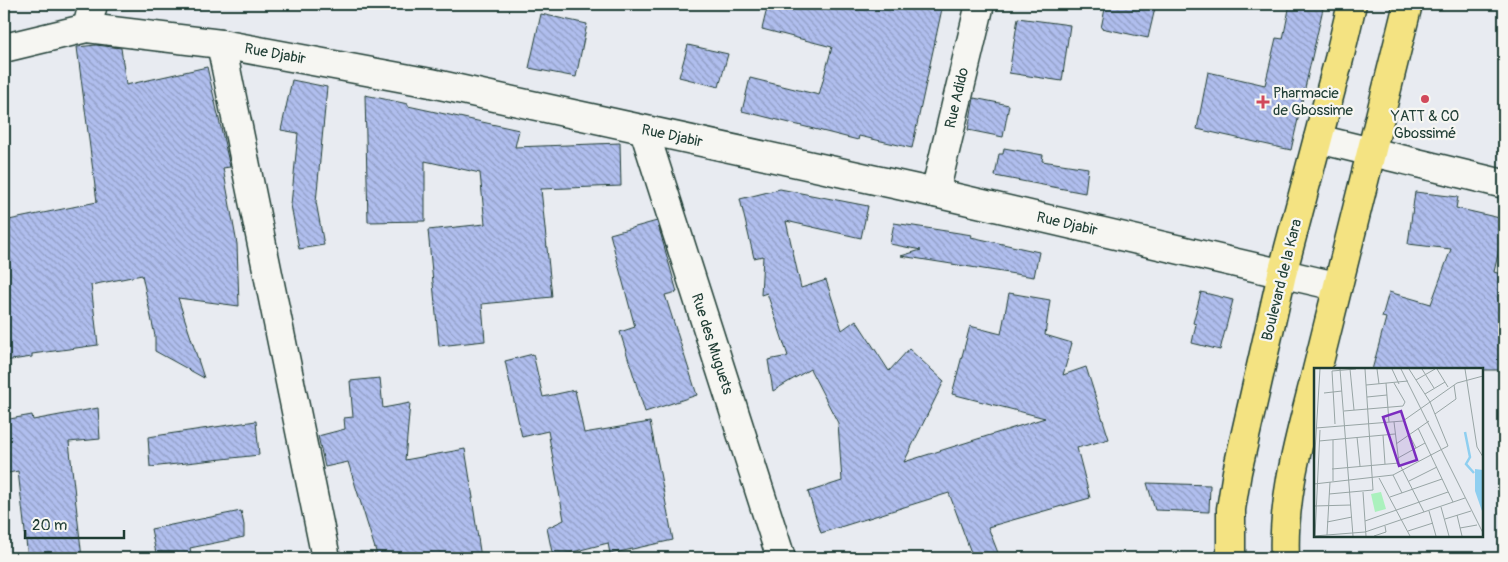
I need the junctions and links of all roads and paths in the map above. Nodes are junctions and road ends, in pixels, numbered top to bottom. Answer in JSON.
{"nodes":[{"id":1,"x":980,"y":4,"type":"edge"},
{"id":2,"x":1352,"y":4,"type":"edge"},
{"id":3,"x":1408,"y":4,"type":"edge"},
{"id":4,"x":90,"y":16,"type":"edge"},
{"id":5,"x":221,"y":44,"type":"junction"},
{"id":6,"x":4,"y":48,"type":"edge"},
{"id":7,"x":644,"y":130,"type":"junction"},
{"id":8,"x":1318,"y":140,"type":"junction"},
{"id":9,"x":1371,"y":152,"type":"junction"},
{"id":10,"x":1504,"y":184,"type":"edge"},
{"id":11,"x":935,"y":193,"type":"junction"},
{"id":12,"x":1282,"y":274,"type":"junction"},
{"id":13,"x":1336,"y":286,"type":"junction"},
{"id":14,"x":1316,"y":368,"type":"edge"},
{"id":15,"x":1314,"y":382,"type":"edge"},
{"id":16,"x":326,"y":558,"type":"edge"},
{"id":17,"x":781,"y":558,"type":"edge"},
{"id":18,"x":1231,"y":558,"type":"edge"},
{"id":19,"x":1286,"y":558,"type":"edge"}],
"edges":[{"from":1,"to":11,"type":"street","name":"Rue Adido"},
{"from":2,"to":8,"type":"main road","name":"Boulevard de la Kara"},
{"from":3,"to":9,"type":"main road"},
{"from":4,"to":5,"type":"street","name":"Rue Djabir"},
{"from":4,"to":6,"type":"street","name":"Rue Djabir"},
{"from":5,"to":7,"type":"street","name":"Rue Djabir"},
{"from":5,"to":16,"type":"street"},
{"from":7,"to":11,"type":"street","name":"Rue Djabir"},
{"from":7,"to":17,"type":"street","name":"Rue des Muguets"},
{"from":8,"to":9,"type":"street"},
{"from":8,"to":12,"type":"main road","name":"Boulevard de la Kara"},
{"from":9,"to":10,"type":"street"},
{"from":9,"to":13,"type":"main road"},
{"from":11,"to":12,"type":"street","name":"Rue Djabir"},
{"from":12,"to":13,"type":"street","name":"Rue Djabir"},
{"from":12,"to":18,"type":"main road","name":"Boulevard de la Kara"},
{"from":13,"to":14,"type":"main road"},
{"from":15,"to":19,"type":"main road"}]}
